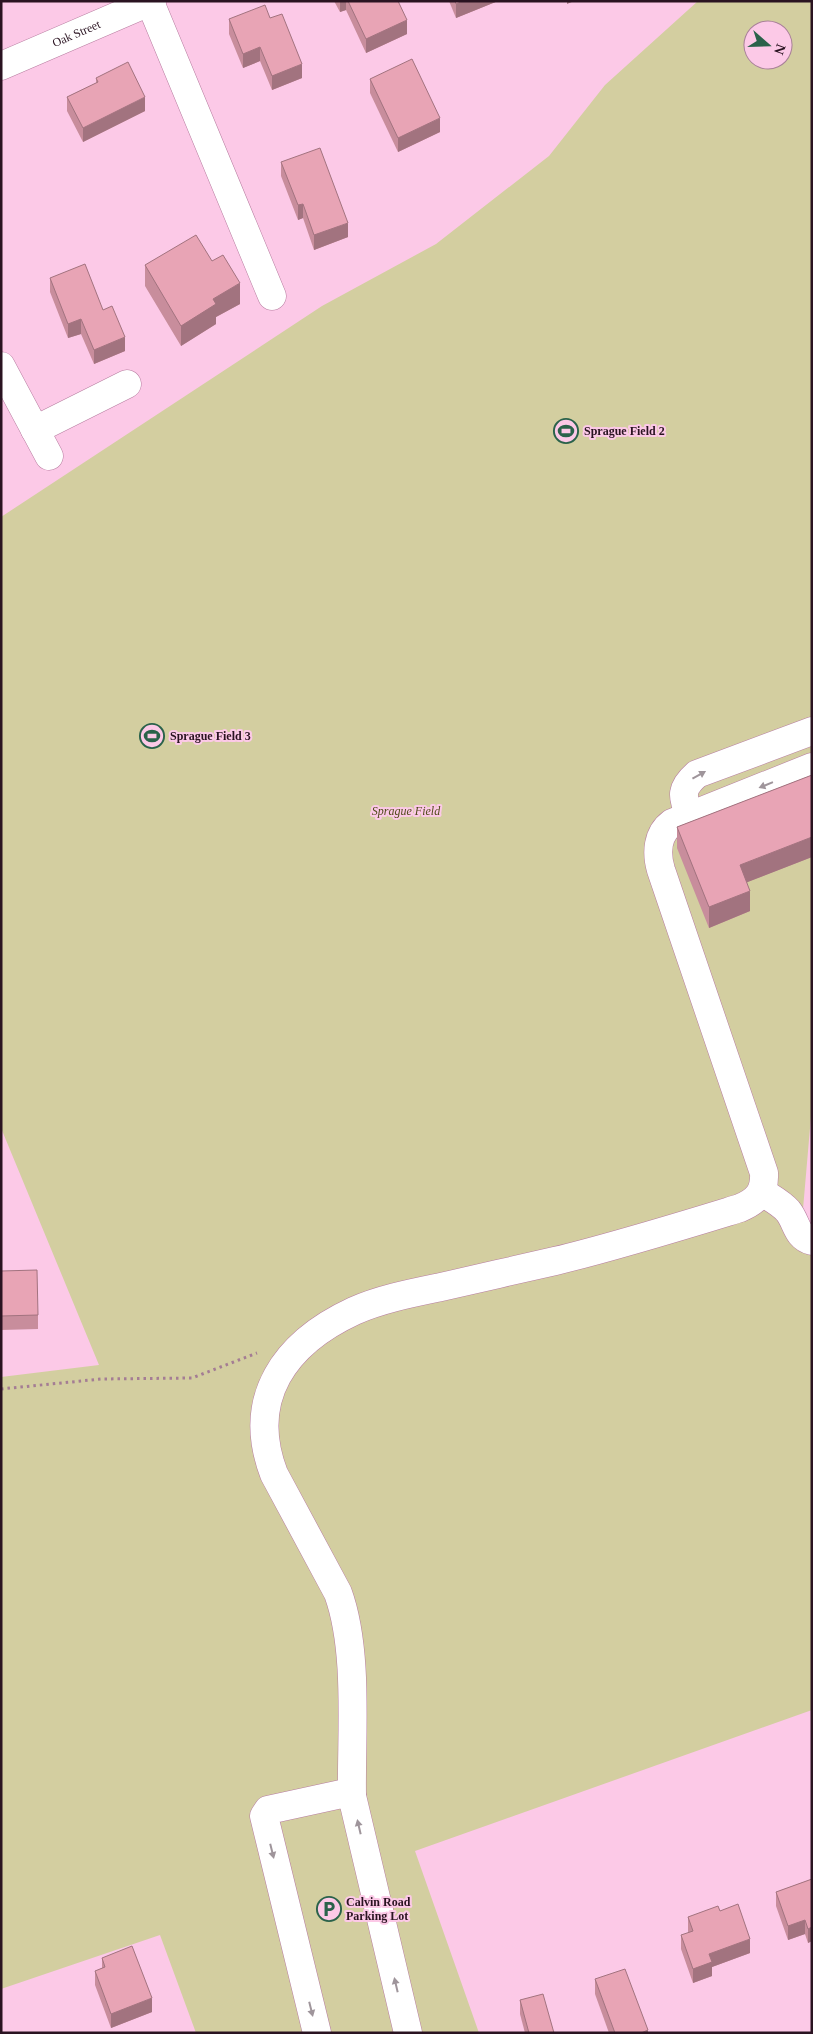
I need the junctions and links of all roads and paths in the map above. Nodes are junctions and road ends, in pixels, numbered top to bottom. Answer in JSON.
{"nodes":[{"id":1,"x":151,"y":2,"type":"edge"},
{"id":2,"x":1,"y":66,"type":"edge"},
{"id":3,"x":272,"y":296,"type":"dead end"},
{"id":4,"x":1,"y":366,"type":"edge"},
{"id":5,"x":127,"y":384,"type":"dead end"},
{"id":6,"x":35,"y":430,"type":"junction"},
{"id":7,"x":49,"y":456,"type":"dead end"},
{"id":8,"x":812,"y":731,"type":"edge"},
{"id":9,"x":812,"y":767,"type":"edge"},
{"id":10,"x":690,"y":815,"type":"junction"},
{"id":11,"x":762,"y":1192,"type":"junction"},
{"id":12,"x":812,"y":1241,"type":"edge"},
{"id":13,"x":300,"y":1346,"type":"junction"},
{"id":14,"x":1,"y":1389,"type":"edge"},
{"id":15,"x":352,"y":1796,"type":"junction"},
{"id":16,"x":317,"y":2033,"type":"edge"},
{"id":17,"x":408,"y":2033,"type":"edge"}],
"edges":[{"from":1,"to":2,"type":"street","name":"Oak Street"},
{"from":1,"to":3,"type":"street"},
{"from":4,"to":6,"type":"street"},
{"from":5,"to":6,"type":"street"},
{"from":6,"to":7,"type":"street"},
{"from":10,"to":8,"type":"street","one_way":true},
{"from":9,"to":10,"type":"street","one_way":true},
{"from":10,"to":11,"type":"street"},
{"from":11,"to":12,"type":"street"},
{"from":11,"to":13,"type":"street"},
{"from":13,"to":14,"type":"path"},
{"from":13,"to":15,"type":"street"},
{"from":15,"to":16,"type":"street","one_way":true},
{"from":17,"to":15,"type":"street","one_way":true}]}
